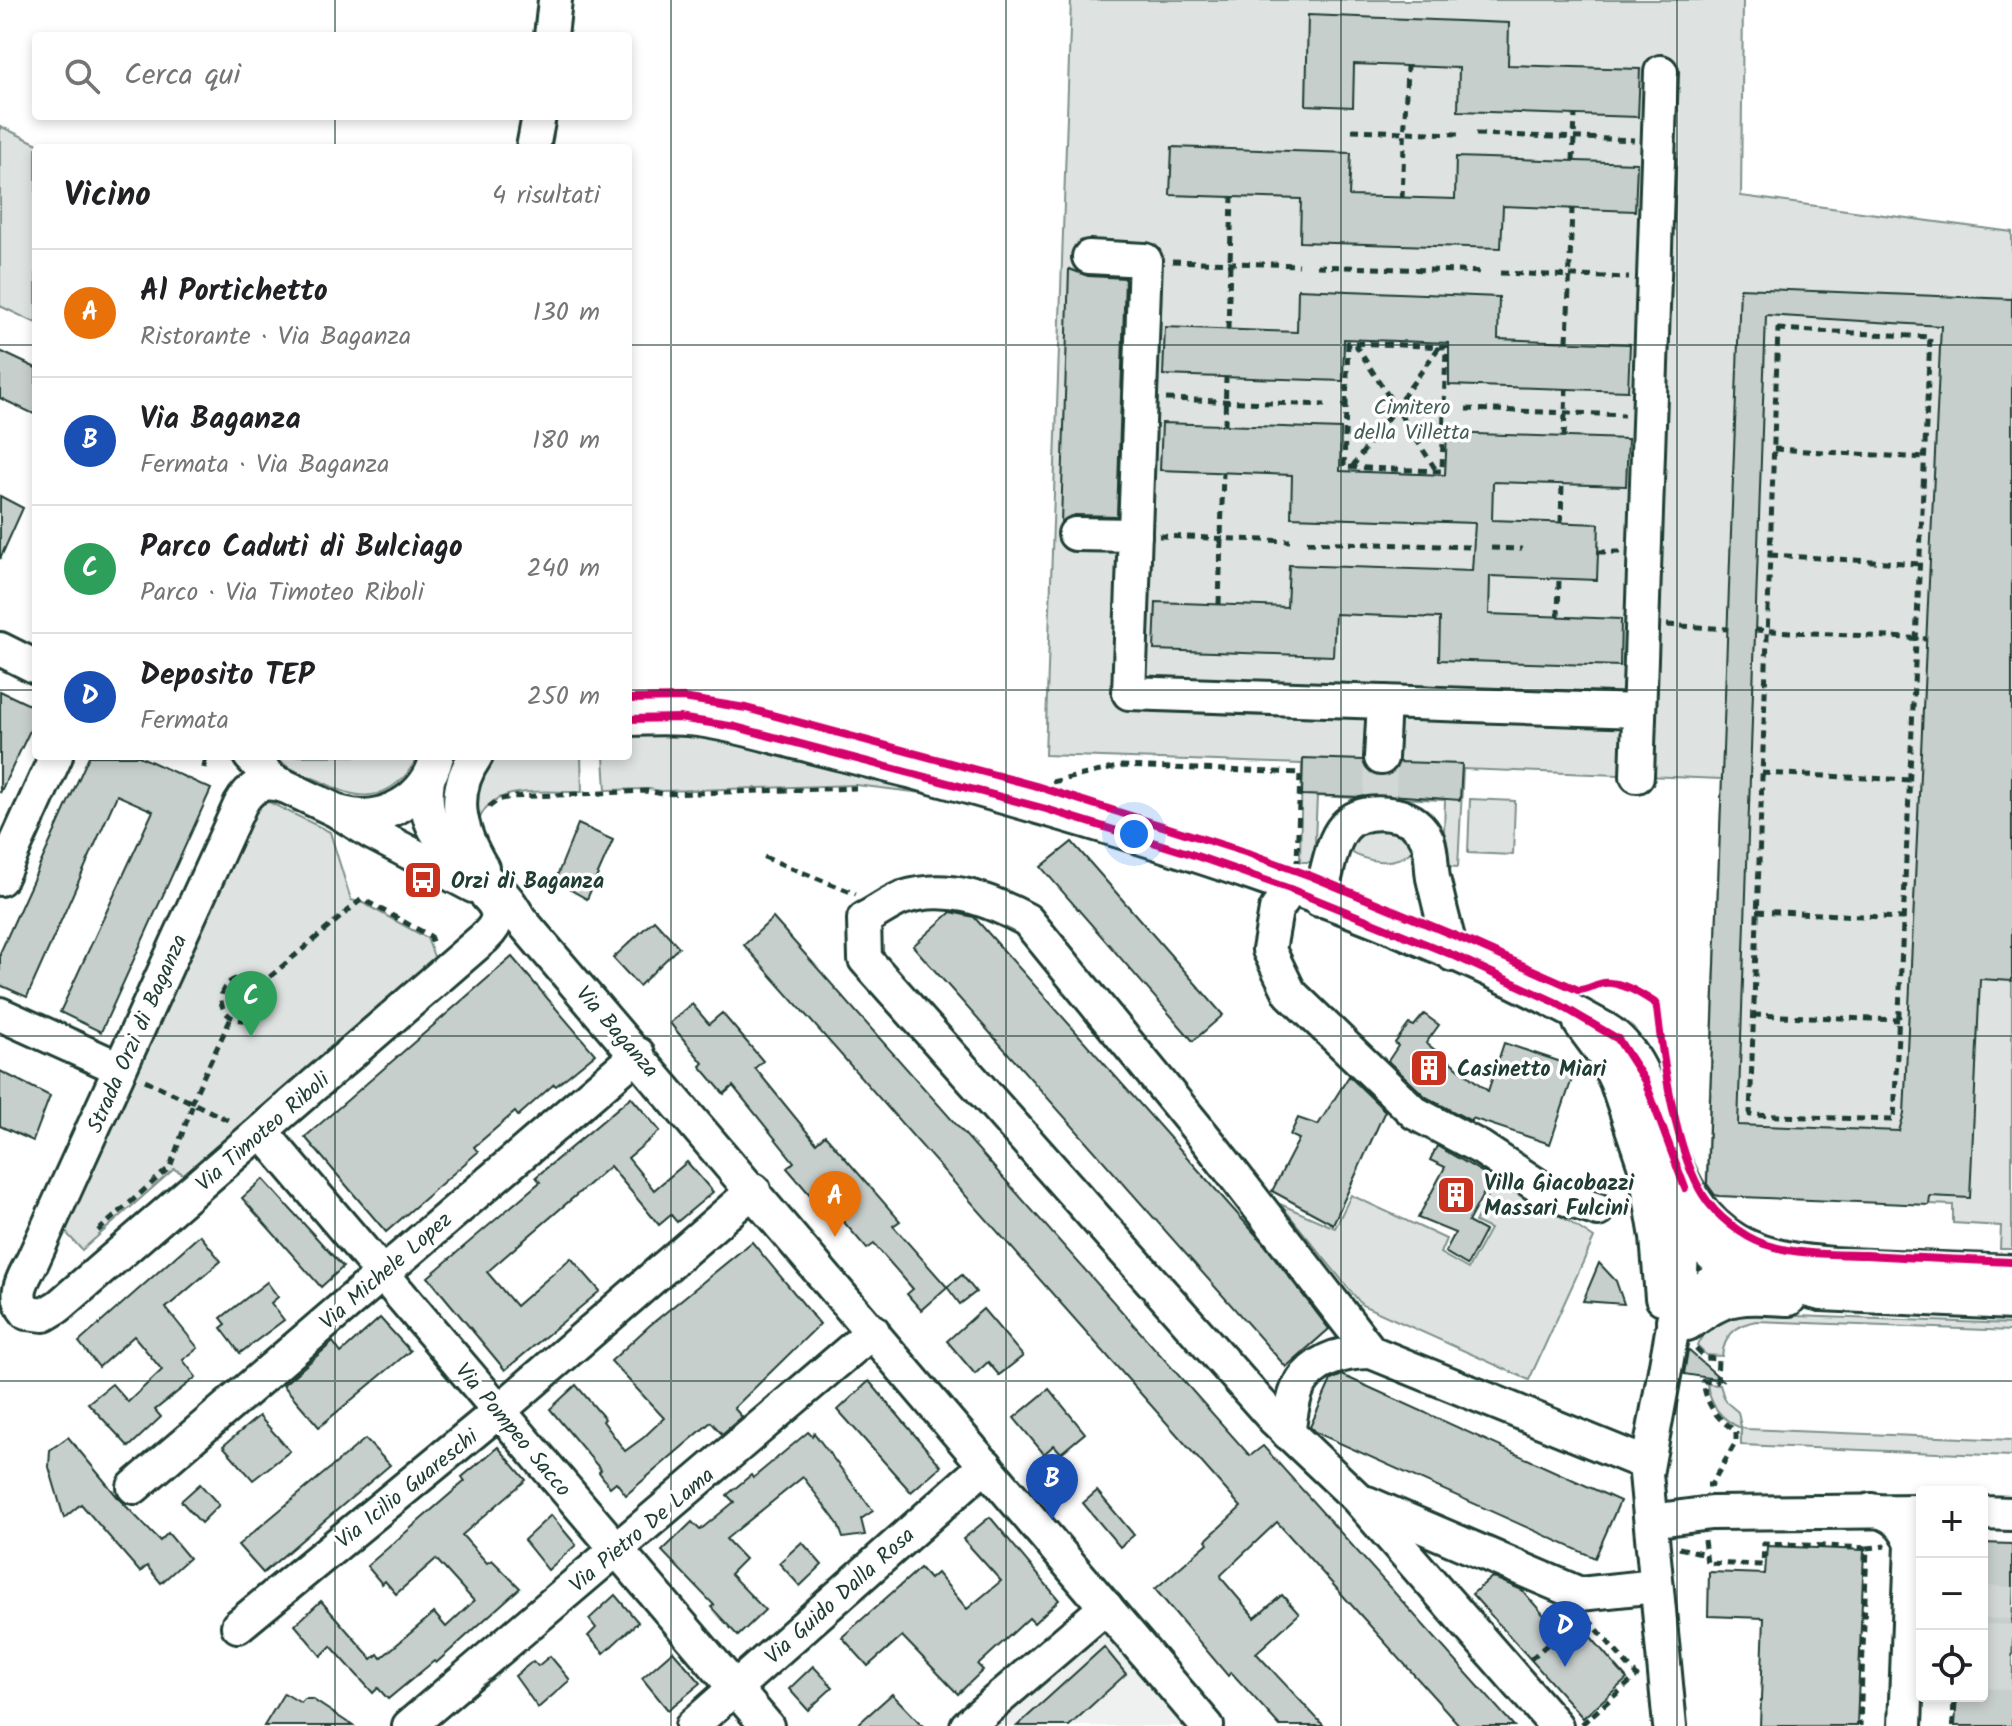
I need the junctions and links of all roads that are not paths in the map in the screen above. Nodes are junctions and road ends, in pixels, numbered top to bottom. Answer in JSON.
{"nodes":[{"id":1,"x":555,"y":0,"type":"edge"},
{"id":2,"x":551,"y":32,"type":"edge"},
{"id":3,"x":1661,"y":72,"type":"dead end"},
{"id":4,"x":538,"y":120,"type":"edge"},
{"id":5,"x":534,"y":144,"type":"edge"},
{"id":6,"x":1089,"y":257,"type":"dead end"},
{"id":7,"x":1075,"y":534,"type":"dead end"},
{"id":8,"x":1135,"y":535,"type":"junction"},
{"id":9,"x":0,"y":649,"type":"edge"},
{"id":10,"x":32,"y":665,"type":"edge"},
{"id":11,"x":1384,"y":702,"type":"junction"},
{"id":12,"x":1639,"y":711,"type":"junction"},
{"id":13,"x":632,"y":719,"type":"edge"},
{"id":14,"x":1381,"y":758,"type":"tunnel mouth"},
{"id":15,"x":54,"y":760,"type":"edge"},
{"id":16,"x":245,"y":760,"type":"edge"},
{"id":17,"x":473,"y":760,"type":"edge"},
{"id":18,"x":436,"y":766,"type":"edge"},
{"id":19,"x":265,"y":771,"type":"edge"},
{"id":20,"x":1637,"y":776,"type":"dead end"},
{"id":21,"x":335,"y":810,"type":"junction"},
{"id":22,"x":0,"y":879,"type":"edge"},
{"id":23,"x":1303,"y":881,"type":"junction"},
{"id":24,"x":491,"y":892,"type":"junction"},
{"id":25,"x":509,"y":925,"type":"junction"},
{"id":26,"x":1453,"y":955,"type":"junction"},
{"id":27,"x":0,"y":1014,"type":"edge"},
{"id":28,"x":1573,"y":1014,"type":"junction"},
{"id":29,"x":638,"y":1054,"type":"junction"},
{"id":30,"x":119,"y":1068,"type":"junction"},
{"id":31,"x":260,"y":1133,"type":"junction"},
{"id":32,"x":1638,"y":1143,"type":"junction"},
{"id":33,"x":1679,"y":1176,"type":"junction"},
{"id":34,"x":754,"y":1190,"type":"junction"},
{"id":35,"x":1598,"y":1210,"type":"dead end"},
{"id":36,"x":1683,"y":1229,"type":"junction"},
{"id":37,"x":1737,"y":1270,"type":"junction"},
{"id":38,"x":2012,"y":1272,"type":"edge"},
{"id":39,"x":381,"y":1273,"type":"junction"},
{"id":40,"x":2012,"y":1284,"type":"edge"},
{"id":41,"x":1832,"y":1296,"type":"junction"},
{"id":42,"x":2012,"y":1303,"type":"edge"},
{"id":43,"x":24,"y":1310,"type":"joint"},
{"id":44,"x":873,"y":1331,"type":"junction"},
{"id":45,"x":1679,"y":1331,"type":"junction"},
{"id":46,"x":1371,"y":1352,"type":"junction"},
{"id":47,"x":499,"y":1411,"type":"junction"},
{"id":48,"x":1288,"y":1433,"type":"junction"},
{"id":49,"x":1647,"y":1464,"type":"junction"},
{"id":50,"x":986,"y":1465,"type":"junction"},
{"id":51,"x":134,"y":1487,"type":"dead end"},
{"id":52,"x":1357,"y":1498,"type":"junction"},
{"id":53,"x":1868,"y":1510,"type":"junction"},
{"id":54,"x":1916,"y":1511,"type":"edge"},
{"id":55,"x":1988,"y":1513,"type":"edge"},
{"id":56,"x":2012,"y":1514,"type":"edge"},
{"id":57,"x":1651,"y":1521,"type":"junction"},
{"id":58,"x":617,"y":1550,"type":"junction"},
{"id":59,"x":1656,"y":1586,"type":"junction"},
{"id":60,"x":1915,"y":1603,"type":"edge"},
{"id":61,"x":1106,"y":1607,"type":"junction"},
{"id":62,"x":238,"y":1626,"type":"dead end"},
{"id":63,"x":1916,"y":1654,"type":"edge"},
{"id":64,"x":734,"y":1688,"type":"junction"},
{"id":65,"x":1904,"y":1719,"type":"edge"},
{"id":66,"x":1564,"y":1720,"type":"edge"},
{"id":67,"x":409,"y":1726,"type":"edge"},
{"id":68,"x":692,"y":1726,"type":"edge"},
{"id":69,"x":767,"y":1726,"type":"edge"},
{"id":70,"x":967,"y":1726,"type":"edge"},
{"id":71,"x":1207,"y":1726,"type":"edge"},
{"id":72,"x":1670,"y":1726,"type":"edge"}],
"edges":[{"from":1,"to":2,"type":"street"},
{"from":3,"to":12,"type":"street"},
{"from":4,"to":5,"type":"street"},
{"from":6,"to":8,"type":"street"},
{"from":7,"to":8,"type":"street"},
{"from":8,"to":11,"type":"street"},
{"from":9,"to":10,"type":"street"},
{"from":11,"to":12,"type":"street"},
{"from":11,"to":14,"type":"street"},
{"from":12,"to":20,"type":"street"},
{"from":13,"to":23,"type":"street"},
{"from":15,"to":22,"type":"street"},
{"from":16,"to":19,"type":"street"},
{"from":17,"to":24,"type":"street"},
{"from":18,"to":21,"type":"street"},
{"from":18,"to":24,"type":"street"},
{"from":19,"to":21,"type":"street"},
{"from":19,"to":30,"type":"street","name":"Strada Orzi di Baganza"},
{"from":21,"to":24,"type":"street"},
{"from":23,"to":26,"type":"street"},
{"from":23,"to":26,"type":"street"},
{"from":23,"to":35,"type":"street"},
{"from":24,"to":25,"type":"street"},
{"from":25,"to":29,"type":"street","name":"Via Baganza"},
{"from":25,"to":31,"type":"street","name":"Via Timoteo Riboli"},
{"from":26,"to":28,"type":"street"},
{"from":27,"to":30,"type":"street"},
{"from":28,"to":32,"type":"street"},
{"from":28,"to":33,"type":"street"},
{"from":29,"to":34,"type":"street","name":"Via Baganza"},
{"from":29,"to":39,"type":"street","name":"Via Michele Lopez"},
{"from":30,"to":43,"type":"street","name":"Strada Orzi di Baganza"},
{"from":31,"to":39,"type":"street","name":"Via Pompeo Sacco"},
{"from":31,"to":43,"type":"street","name":"Via Timoteo Riboli"},
{"from":32,"to":36,"type":"street"},
{"from":32,"to":45,"type":"street"},
{"from":33,"to":36,"type":"street"},
{"from":33,"to":38,"type":"street"},
{"from":34,"to":44,"type":"street","name":"Via Baganza"},
{"from":34,"to":47,"type":"street","name":"Via Icilio Guareschi"},
{"from":36,"to":37,"type":"street"},
{"from":36,"to":45,"type":"street"},
{"from":37,"to":40,"type":"street"},
{"from":37,"to":41,"type":"street"},
{"from":37,"to":45,"type":"street"},
{"from":39,"to":47,"type":"street","name":"Via Pompeo Sacco"},
{"from":39,"to":51,"type":"street","name":"Via Michele Lopez"},
{"from":41,"to":42,"type":"street"},
{"from":41,"to":45,"type":"street"},
{"from":44,"to":50,"type":"street","name":"Via Baganza"},
{"from":44,"to":58,"type":"street","name":"Via Pietro De Lama"},
{"from":45,"to":49,"type":"street"},
{"from":46,"to":48,"type":"street"},
{"from":46,"to":48,"type":"street"},
{"from":46,"to":49,"type":"street"},
{"from":47,"to":58,"type":"street","name":"Via Pompeo Sacco"},
{"from":47,"to":62,"type":"street","name":"Via Icilio Guareschi"},
{"from":48,"to":52,"type":"street"},
{"from":49,"to":57,"type":"street"},
{"from":50,"to":61,"type":"street","name":"Via Baganza"},
{"from":50,"to":64,"type":"street","name":"Via Guido Dalla Rosa"},
{"from":52,"to":59,"type":"street"},
{"from":52,"to":66,"type":"street"},
{"from":53,"to":54,"type":"street"},
{"from":53,"to":57,"type":"street"},
{"from":53,"to":60,"type":"street"},
{"from":55,"to":56,"type":"street"},
{"from":57,"to":59,"type":"street"},
{"from":58,"to":64,"type":"street","name":"Via Pompeo Sacco"},
{"from":58,"to":67,"type":"street","name":"Via Pietro De Lama"},
{"from":59,"to":72,"type":"street"},
{"from":60,"to":63,"type":"street"},
{"from":60,"to":65,"type":"street"},
{"from":61,"to":70,"type":"street"},
{"from":61,"to":71,"type":"street","name":"Via Baganza"},
{"from":64,"to":68,"type":"street","name":"Via Guido Dalla Rosa"},
{"from":64,"to":69,"type":"street","name":"Via Pompeo Sacco"}]}
